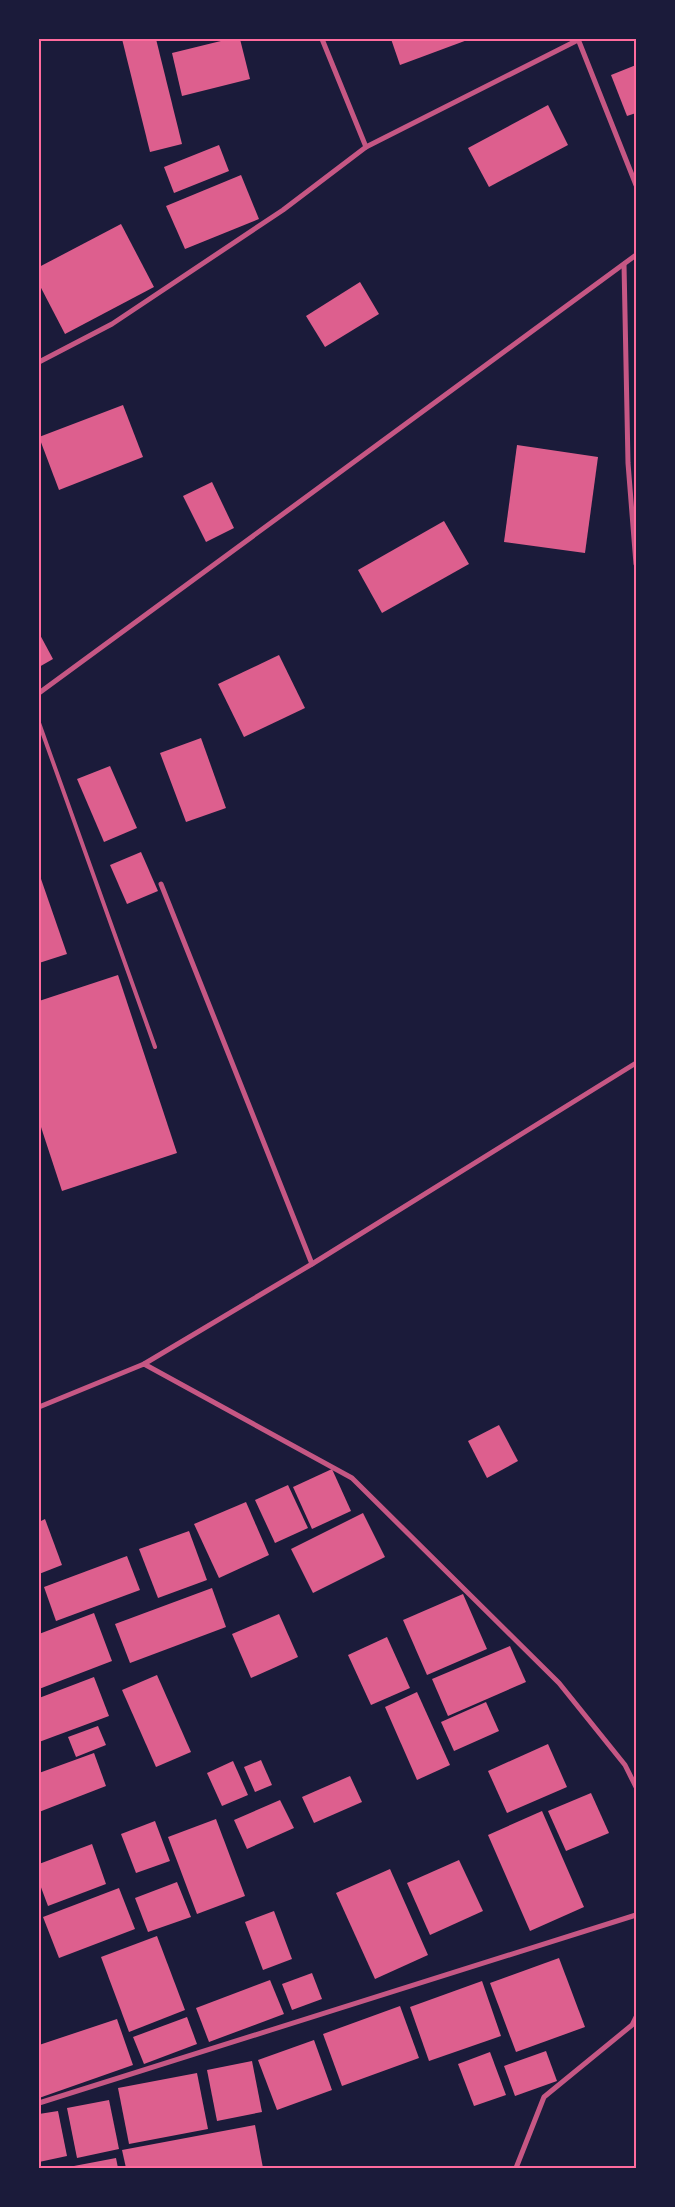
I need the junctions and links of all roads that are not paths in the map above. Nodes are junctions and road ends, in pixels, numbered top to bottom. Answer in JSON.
{"nodes":[{"id":1,"x":322,"y":39,"type":"edge"},
{"id":2,"x":578,"y":39,"type":"edge"},
{"id":3,"x":366,"y":147,"type":"junction"},
{"id":4,"x":636,"y":185,"type":"edge"},
{"id":5,"x":636,"y":255,"type":"edge"},
{"id":6,"x":624,"y":264,"type":"junction"},
{"id":7,"x":39,"y":362,"type":"edge"},
{"id":8,"x":636,"y":564,"type":"edge"},
{"id":9,"x":39,"y":693,"type":"edge"},
{"id":10,"x":39,"y":723,"type":"edge"},
{"id":11,"x":161,"y":884,"type":"dead end"},
{"id":12,"x":155,"y":1047,"type":"dead end"},
{"id":13,"x":636,"y":1063,"type":"edge"},
{"id":14,"x":312,"y":1264,"type":"junction"},
{"id":15,"x":144,"y":1364,"type":"junction"},
{"id":16,"x":39,"y":1407,"type":"edge"},
{"id":17,"x":636,"y":1787,"type":"edge"},
{"id":18,"x":636,"y":1915,"type":"edge"},
{"id":19,"x":636,"y":2017,"type":"edge"},
{"id":20,"x":39,"y":2103,"type":"edge"},
{"id":21,"x":516,"y":2168,"type":"edge"}],
"edges":[{"from":1,"to":3,"type":"street"},
{"from":2,"to":3,"type":"street"},
{"from":2,"to":4,"type":"street"},
{"from":3,"to":7,"type":"street"},
{"from":5,"to":6,"type":"street"},
{"from":6,"to":8,"type":"street"},
{"from":6,"to":9,"type":"street"},
{"from":10,"to":12,"type":"lane"},
{"from":11,"to":14,"type":"street"},
{"from":13,"to":14,"type":"street"},
{"from":14,"to":15,"type":"street"},
{"from":15,"to":16,"type":"street"},
{"from":15,"to":17,"type":"street"},
{"from":18,"to":20,"type":"street"},
{"from":19,"to":21,"type":"street"}]}
